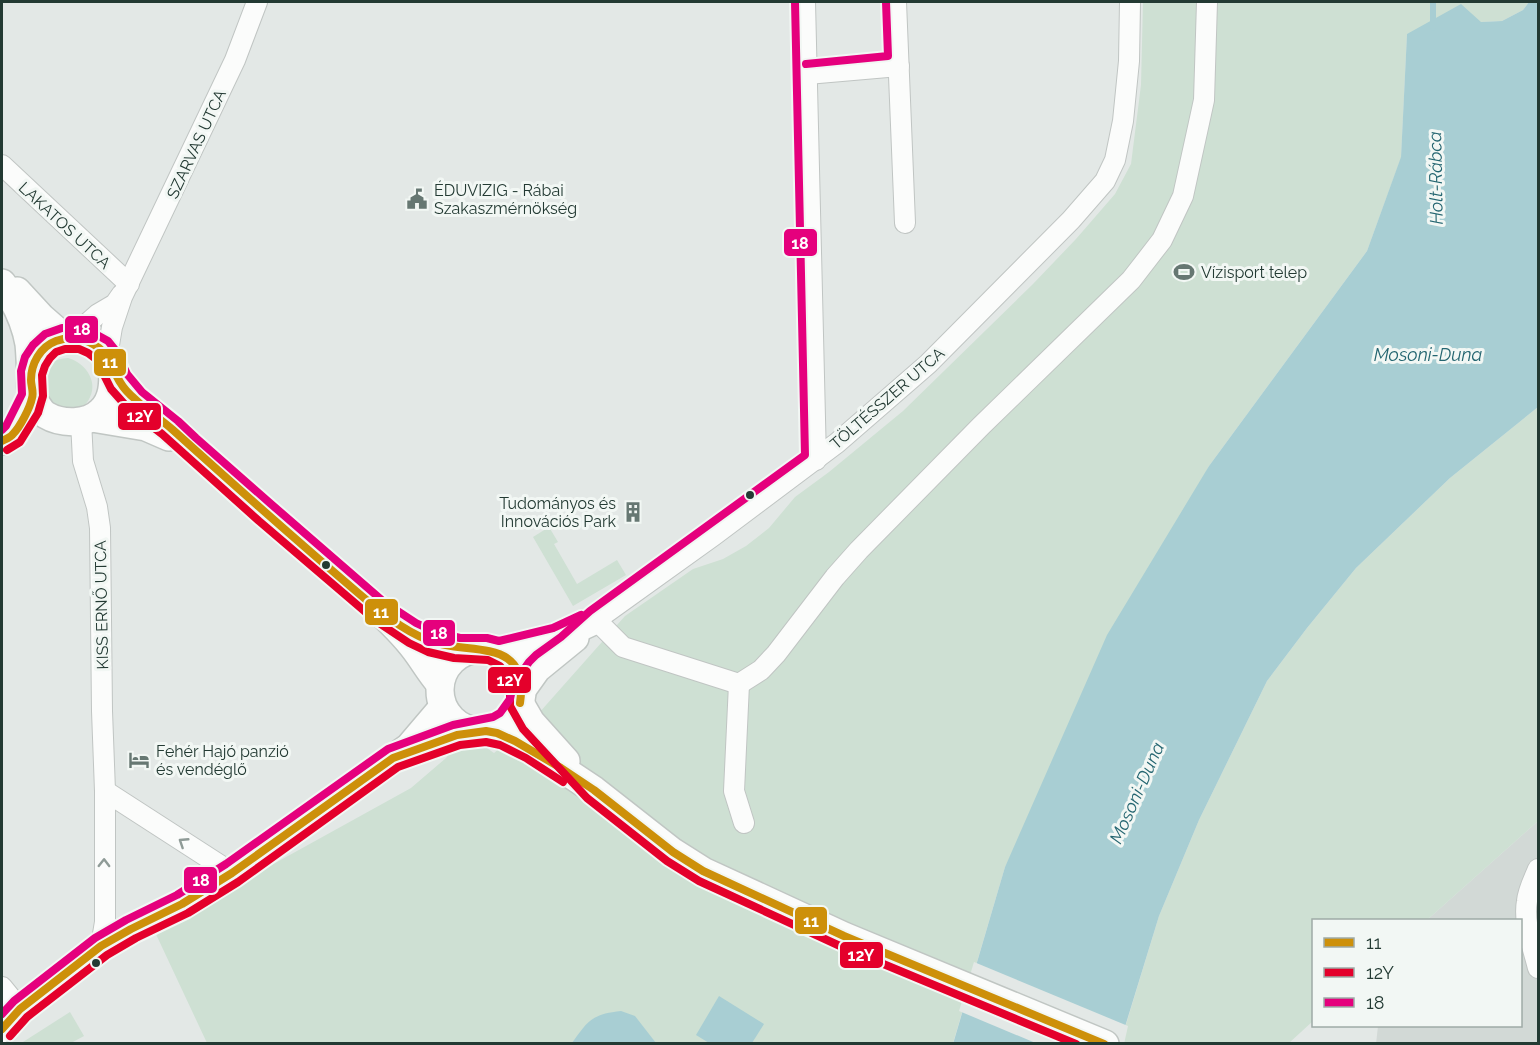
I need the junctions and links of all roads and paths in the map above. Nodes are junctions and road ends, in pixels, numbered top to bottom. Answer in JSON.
{"nodes":[{"id":1,"x":257,"y":2,"type":"edge"},
{"id":2,"x":805,"y":2,"type":"edge"},
{"id":3,"x":896,"y":2,"type":"edge"},
{"id":4,"x":1130,"y":2,"type":"edge"},
{"id":5,"x":1207,"y":2,"type":"edge"},
{"id":6,"x":899,"y":66,"type":"junction"},
{"id":7,"x":807,"y":74,"type":"junction"},
{"id":8,"x":2,"y":165,"type":"edge"},
{"id":9,"x":905,"y":223,"type":"dead end"},
{"id":10,"x":2,"y":275,"type":"edge"},
{"id":11,"x":2,"y":283,"type":"edge"},
{"id":12,"x":129,"y":285,"type":"junction"},
{"id":13,"x":68,"y":338,"type":"junction"},
{"id":14,"x":110,"y":363,"type":"junction"},
{"id":15,"x":32,"y":384,"type":"junction"},
{"id":16,"x":86,"y":419,"type":"junction"},
{"id":17,"x":2,"y":441,"type":"edge"},
{"id":18,"x":197,"y":453,"type":"junction"},
{"id":19,"x":816,"y":460,"type":"junction"},
{"id":20,"x":378,"y":610,"type":"junction"},
{"id":21,"x":596,"y":620,"type":"junction"},
{"id":22,"x":485,"y":650,"type":"junction"},
{"id":23,"x":739,"y":684,"type":"junction"},
{"id":24,"x":441,"y":696,"type":"junction"},
{"id":25,"x":521,"y":697,"type":"junction"},
{"id":26,"x":482,"y":731,"type":"junction"},
{"id":27,"x":393,"y":758,"type":"junction"},
{"id":28,"x":594,"y":790,"type":"junction"},
{"id":29,"x":105,"y":791,"type":"junction"},
{"id":30,"x":744,"y":823,"type":"dead end"},
{"id":31,"x":1539,"y":869,"type":"edge"},
{"id":32,"x":232,"y":873,"type":"junction"},
{"id":33,"x":101,"y":946,"type":"junction"},
{"id":34,"x":1539,"y":968,"type":"edge"},
{"id":35,"x":2,"y":987,"type":"edge"},
{"id":36,"x":20,"y":1009,"type":"junction"},
{"id":37,"x":2,"y":1029,"type":"edge"},
{"id":38,"x":1105,"y":1044,"type":"edge"}],
"edges":[{"from":1,"to":12,"type":"street","name":"SZARVAS UTCA"},
{"from":2,"to":7,"type":"street"},
{"from":3,"to":6,"type":"street"},
{"from":4,"to":19,"type":"street","name":"TÖLTÉSSZER UTCA"},
{"from":5,"to":23,"type":"street"},
{"from":6,"to":7,"type":"street"},
{"from":6,"to":9,"type":"street"},
{"from":7,"to":19,"type":"street"},
{"from":8,"to":12,"type":"street","name":"LAKATOS UTCA"},
{"from":10,"to":13,"type":"street"},
{"from":11,"to":15,"type":"street"},
{"from":12,"to":13,"type":"street","name":"SZARVAS UTCA"},
{"from":12,"to":14,"type":"street","name":"SZARVAS UTCA"},
{"from":13,"to":14,"type":"street"},
{"from":13,"to":15,"type":"street"},
{"from":14,"to":16,"type":"street"},
{"from":14,"to":18,"type":"street"},
{"from":15,"to":16,"type":"street"},
{"from":15,"to":17,"type":"street"},
{"from":16,"to":18,"type":"street"},
{"from":16,"to":29,"type":"street","name":"KISS ERNŐ UTCA"},
{"from":18,"to":20,"type":"street"},
{"from":19,"to":21,"type":"street","name":"TÖLTÉSSZER UTCA"},
{"from":20,"to":22,"type":"street"},
{"from":20,"to":24,"type":"street"},
{"from":21,"to":22,"type":"street"},
{"from":21,"to":23,"type":"street"},
{"from":21,"to":25,"type":"street"},
{"from":22,"to":24,"type":"street"},
{"from":22,"to":25,"type":"street"},
{"from":23,"to":30,"type":"street"},
{"from":24,"to":26,"type":"street"},
{"from":24,"to":27,"type":"street"},
{"from":25,"to":26,"type":"street"},
{"from":25,"to":28,"type":"street"},
{"from":26,"to":27,"type":"street"},
{"from":26,"to":28,"type":"street"},
{"from":27,"to":32,"type":"street"},
{"from":28,"to":38,"type":"street"},
{"from":32,"to":29,"type":"street","one_way":true},
{"from":33,"to":29,"type":"street","name":"KISS ERNŐ UTCA","one_way":true},
{"from":31,"to":34,"type":"street"},
{"from":32,"to":33,"type":"street"},
{"from":33,"to":36,"type":"street"},
{"from":35,"to":36,"type":"street"},
{"from":36,"to":37,"type":"street"}]}
